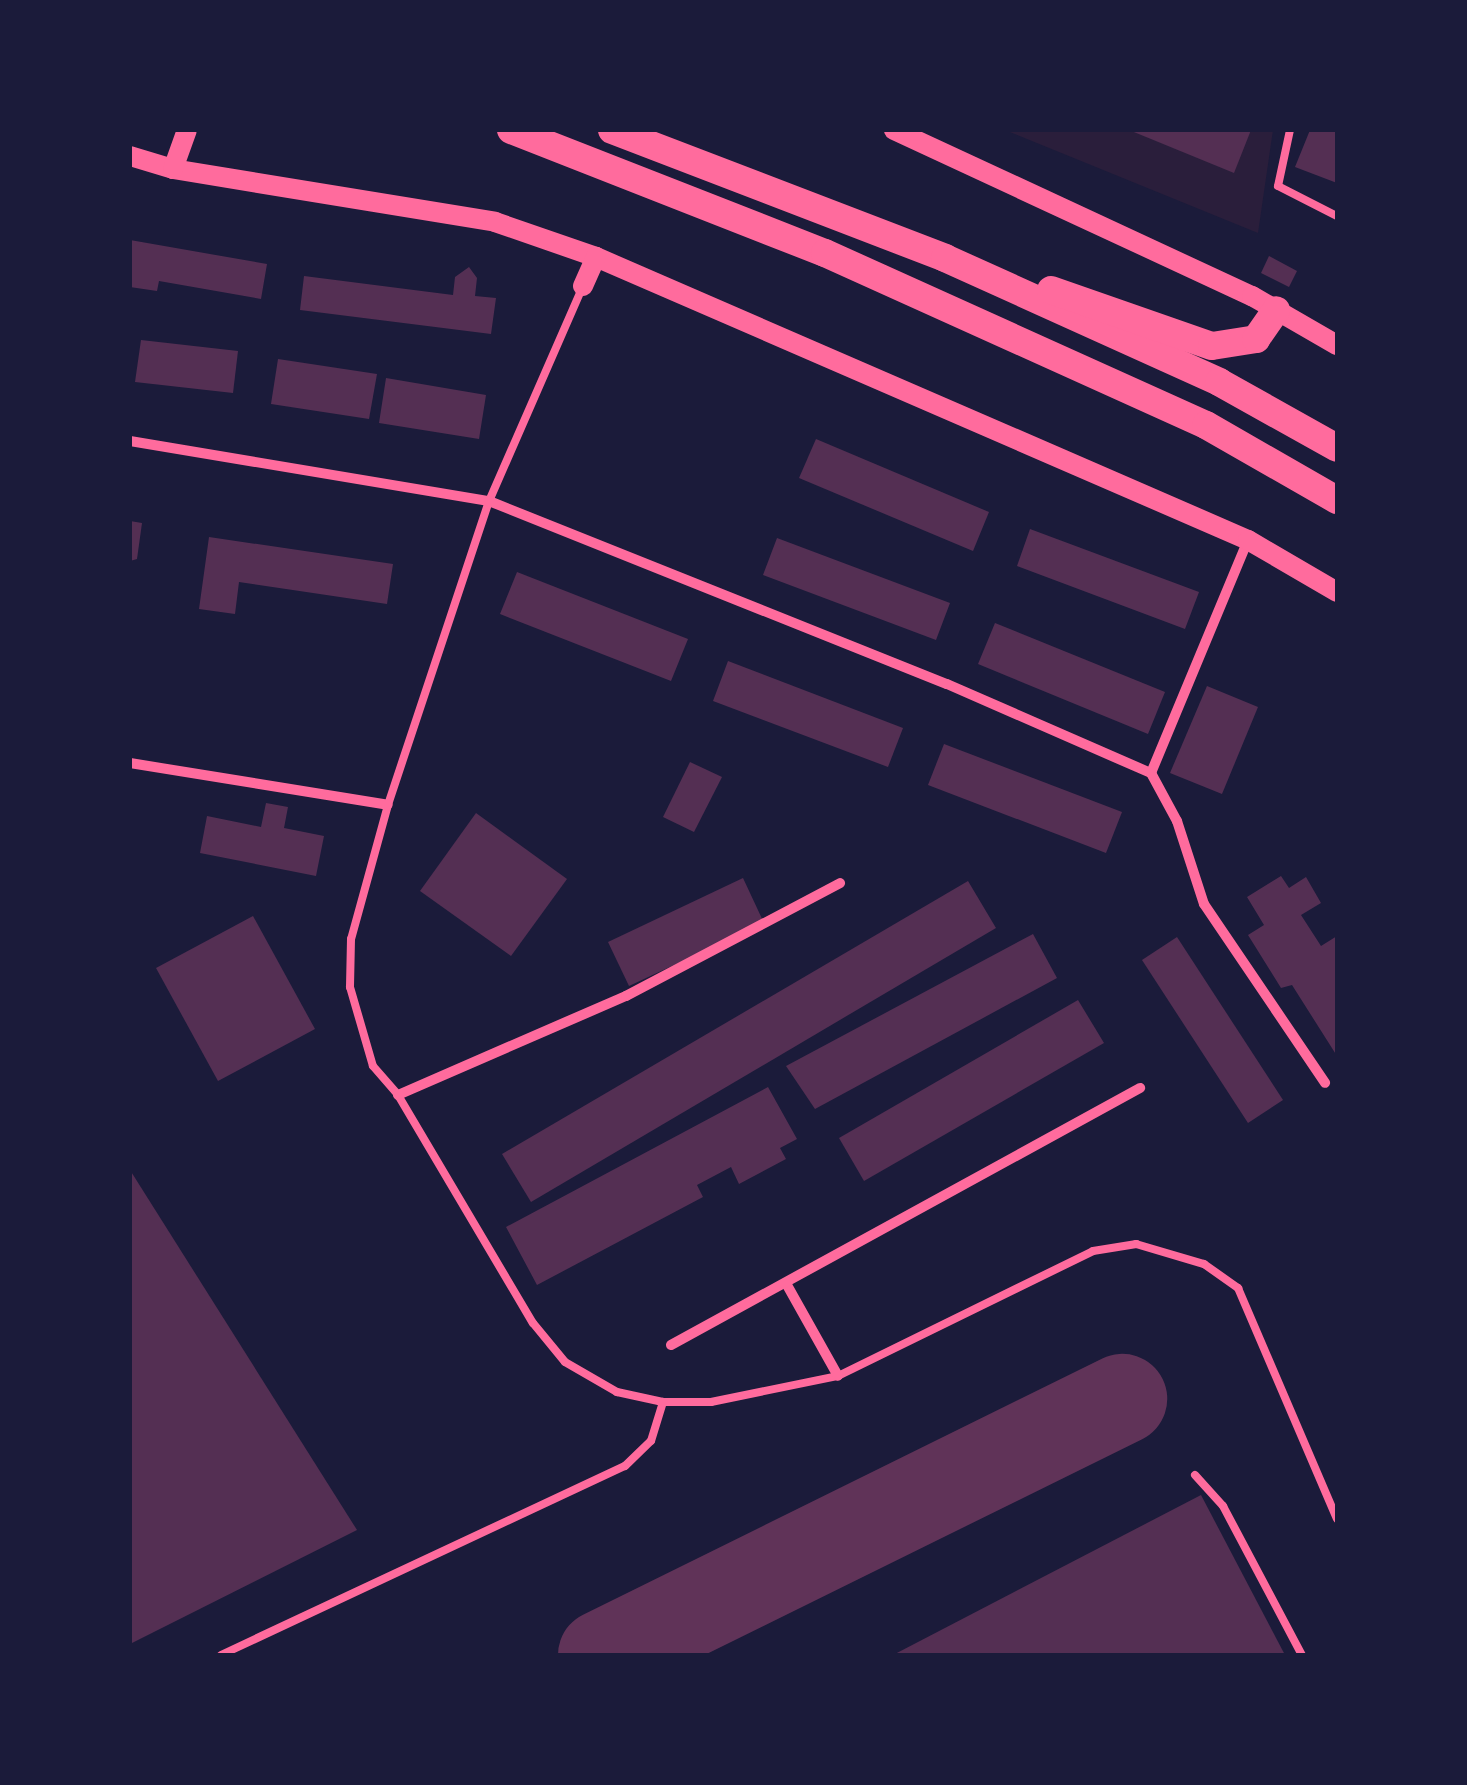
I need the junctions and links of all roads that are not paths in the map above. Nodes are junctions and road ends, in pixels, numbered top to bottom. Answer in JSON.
{"nodes":[{"id":1,"x":186,"y":130,"type":"edge"},
{"id":2,"x":511,"y":130,"type":"edge"},
{"id":3,"x":612,"y":130,"type":"edge"},
{"id":4,"x":894,"y":130,"type":"edge"},
{"id":5,"x":1290,"y":132,"type":"edge"},
{"id":6,"x":130,"y":156,"type":"edge"},
{"id":7,"x":173,"y":169,"type":"junction"},
{"id":8,"x":1337,"y":216,"type":"edge"},
{"id":9,"x":596,"y":257,"type":"junction"},
{"id":10,"x":945,"y":258,"type":"junction"},
{"id":11,"x":583,"y":286,"type":"joint"},
{"id":12,"x":1276,"y":310,"type":"junction"},
{"id":13,"x":1337,"y":345,"type":"edge"},
{"id":14,"x":130,"y":441,"type":"edge"},
{"id":15,"x":1337,"y":448,"type":"edge"},
{"id":16,"x":1337,"y":500,"type":"edge"},
{"id":17,"x":489,"y":501,"type":"junction"},
{"id":18,"x":1248,"y":540,"type":"junction"},
{"id":19,"x":1337,"y":592,"type":"edge"},
{"id":20,"x":130,"y":763,"type":"edge"},
{"id":21,"x":1151,"y":774,"type":"junction"},
{"id":22,"x":388,"y":806,"type":"junction"},
{"id":23,"x":840,"y":882,"type":"dead end"},
{"id":24,"x":1325,"y":1084,"type":"dead end"},
{"id":25,"x":1140,"y":1088,"type":"dead end"},
{"id":26,"x":398,"y":1095,"type":"junction"},
{"id":27,"x":787,"y":1284,"type":"junction"},
{"id":28,"x":672,"y":1345,"type":"dead end"},
{"id":29,"x":838,"y":1376,"type":"junction"},
{"id":30,"x":663,"y":1402,"type":"junction"},
{"id":31,"x":1194,"y":1475,"type":"dead end"},
{"id":32,"x":1337,"y":1519,"type":"edge"},
{"id":33,"x":221,"y":1655,"type":"edge"},
{"id":34,"x":1302,"y":1655,"type":"edge"}],
"edges":[{"from":1,"to":7,"type":"main road"},
{"from":2,"to":16,"type":"highway"},
{"from":3,"to":10,"type":"highway"},
{"from":4,"to":12,"type":"main road"},
{"from":5,"to":8,"type":"lane"},
{"from":6,"to":7,"type":"main road"},
{"from":7,"to":9,"type":"main road"},
{"from":9,"to":11,"type":"main road"},
{"from":9,"to":18,"type":"main road"},
{"from":10,"to":12,"type":"highway"},
{"from":10,"to":15,"type":"highway"},
{"from":11,"to":17,"type":"lane"},
{"from":12,"to":13,"type":"main road"},
{"from":14,"to":17,"type":"street"},
{"from":17,"to":21,"type":"street"},
{"from":17,"to":22,"type":"lane"},
{"from":18,"to":19,"type":"main road"},
{"from":18,"to":21,"type":"street"},
{"from":20,"to":22,"type":"street"},
{"from":21,"to":24,"type":"street"},
{"from":22,"to":26,"type":"lane"},
{"from":23,"to":26,"type":"street"},
{"from":25,"to":27,"type":"street"},
{"from":26,"to":30,"type":"lane"},
{"from":27,"to":28,"type":"street"},
{"from":27,"to":29,"type":"street"},
{"from":29,"to":30,"type":"lane"},
{"from":29,"to":32,"type":"lane"},
{"from":30,"to":33,"type":"lane"},
{"from":31,"to":34,"type":"lane"}]}
